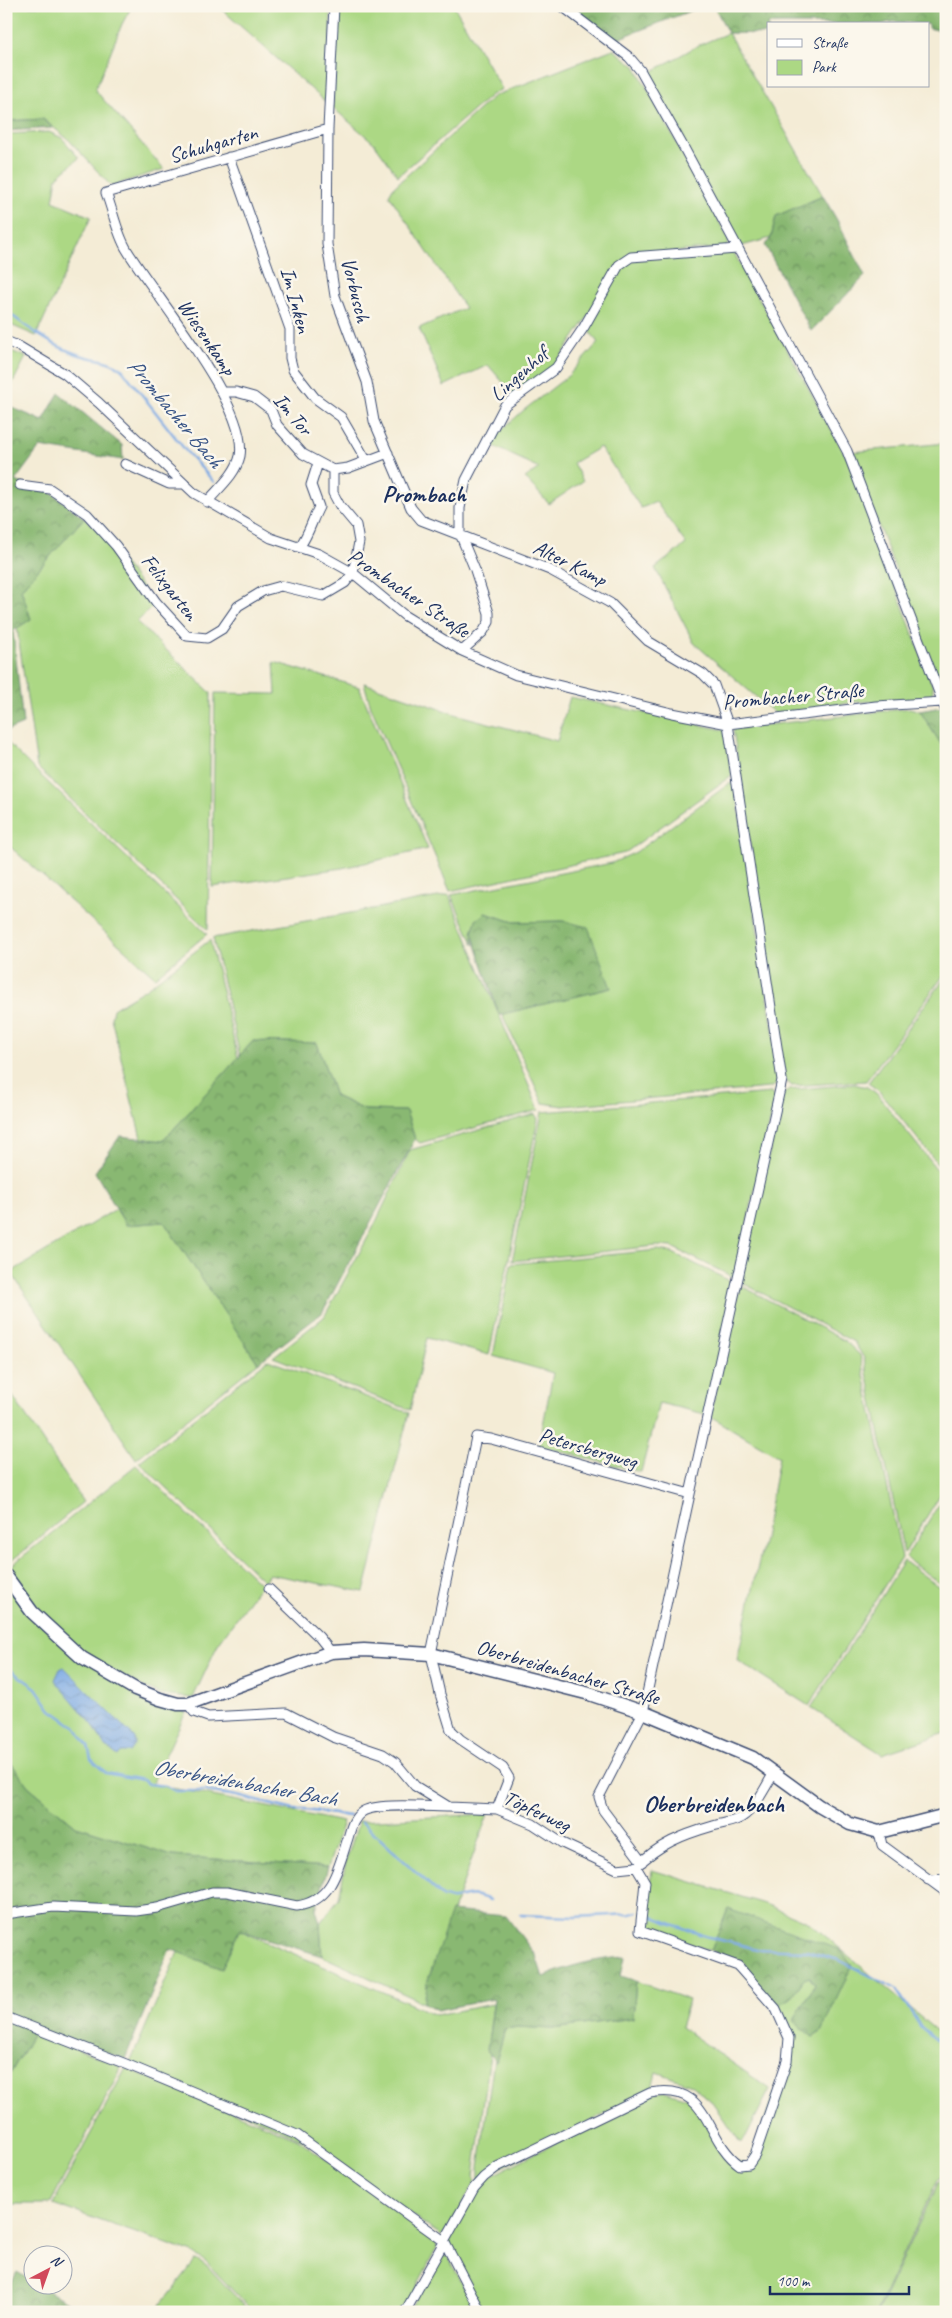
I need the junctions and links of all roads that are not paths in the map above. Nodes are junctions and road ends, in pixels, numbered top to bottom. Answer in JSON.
{"nodes":[{"id":1,"x":334,"y":6,"type":"edge"},
{"id":2,"x":562,"y":6,"type":"edge"},
{"id":3,"x":328,"y":129,"type":"junction"},
{"id":4,"x":229,"y":157,"type":"junction"},
{"id":5,"x":106,"y":193,"type":"joint"},
{"id":6,"x":736,"y":249,"type":"junction"},
{"id":7,"x":6,"y":341,"type":"edge"},
{"id":8,"x":223,"y":392,"type":"junction"},
{"id":9,"x":388,"y":453,"type":"junction"},
{"id":10,"x":366,"y":460,"type":"junction"},
{"id":11,"x":318,"y":463,"type":"junction"},
{"id":12,"x":125,"y":464,"type":"dead end"},
{"id":13,"x":333,"y":470,"type":"junction"},
{"id":14,"x":182,"y":484,"type":"junction"},
{"id":15,"x":20,"y":485,"type":"dead end"},
{"id":16,"x":207,"y":502,"type":"junction"},
{"id":17,"x":460,"y":534,"type":"junction"},
{"id":18,"x":300,"y":546,"type":"junction"},
{"id":19,"x":353,"y":573,"type":"junction"},
{"id":20,"x":462,"y":651,"type":"junction"},
{"id":21,"x":944,"y":706,"type":"edge"},
{"id":22,"x":728,"y":724,"type":"junction"},
{"id":23,"x":690,"y":1494,"type":"junction"},
{"id":24,"x":6,"y":1576,"type":"edge"},
{"id":25,"x":269,"y":1589,"type":"dead end"},
{"id":26,"x":331,"y":1652,"type":"junction"},
{"id":27,"x":431,"y":1654,"type":"junction"},
{"id":28,"x":188,"y":1704,"type":"junction"},
{"id":29,"x":643,"y":1712,"type":"junction"},
{"id":30,"x":774,"y":1773,"type":"junction"},
{"id":31,"x":449,"y":1807,"type":"junction"},
{"id":32,"x":497,"y":1809,"type":"junction"},
{"id":33,"x":946,"y":1815,"type":"edge"},
{"id":34,"x":879,"y":1832,"type":"junction"},
{"id":35,"x":639,"y":1865,"type":"junction"},
{"id":36,"x":946,"y":1879,"type":"edge"},
{"id":37,"x":927,"y":1880,"type":"junction"},
{"id":38,"x":946,"y":1892,"type":"edge"},
{"id":39,"x":6,"y":1914,"type":"edge"},
{"id":40,"x":6,"y":2017,"type":"edge"},
{"id":41,"x":444,"y":2241,"type":"junction"},
{"id":42,"x":405,"y":2312,"type":"edge"},
{"id":43,"x":481,"y":2312,"type":"edge"}],
"edges":[{"from":1,"to":3,"type":"street","name":"Vorbusch"},
{"from":2,"to":6,"type":"street"},
{"from":3,"to":4,"type":"street","name":"Schuhgarten"},
{"from":3,"to":9,"type":"street","name":"Vorbusch"},
{"from":4,"to":5,"type":"street","name":"Schuhgarten"},
{"from":4,"to":10,"type":"street","name":"Im Inken"},
{"from":5,"to":8,"type":"street","name":"Wiesenkamp"},
{"from":6,"to":17,"type":"street","name":"Lingenhof"},
{"from":6,"to":21,"type":"street"},
{"from":7,"to":14,"type":"street","name":"Prombacher Straße"},
{"from":8,"to":11,"type":"street","name":"Im Tor"},
{"from":8,"to":16,"type":"street","name":"Wiesenkamp"},
{"from":9,"to":10,"type":"street"},
{"from":9,"to":17,"type":"street","name":"Alter Kamp"},
{"from":10,"to":13,"type":"street"},
{"from":11,"to":13,"type":"street","name":"Im Tor"},
{"from":11,"to":18,"type":"street"},
{"from":12,"to":14,"type":"street"},
{"from":13,"to":19,"type":"street"},
{"from":14,"to":16,"type":"street","name":"Prombacher Straße"},
{"from":15,"to":19,"type":"street","name":"Felixgarten"},
{"from":16,"to":18,"type":"street","name":"Prombacher Straße"},
{"from":17,"to":20,"type":"street","name":"Lingenhof"},
{"from":17,"to":22,"type":"street","name":"Alter Kamp"},
{"from":18,"to":19,"type":"street","name":"Prombacher Straße"},
{"from":19,"to":20,"type":"street","name":"Prombacher Straße"},
{"from":20,"to":22,"type":"street","name":"Prombacher Straße"},
{"from":21,"to":22,"type":"street","name":"Prombacher Straße"},
{"from":22,"to":23,"type":"street","name":"Alter Kamp"},
{"from":23,"to":27,"type":"street","name":"Petersbergweg"},
{"from":23,"to":29,"type":"street"},
{"from":24,"to":28,"type":"street"},
{"from":25,"to":26,"type":"street"},
{"from":26,"to":27,"type":"street","name":"Oberbreidenbacher Straße"},
{"from":26,"to":28,"type":"street","name":"Oberbreidenbacher Straße"},
{"from":27,"to":29,"type":"street","name":"Oberbreidenbacher Straße"},
{"from":27,"to":32,"type":"street"},
{"from":28,"to":31,"type":"street","name":"Töpferweg"},
{"from":29,"to":30,"type":"street","name":"Oberbreidenbacher Straße"},
{"from":29,"to":35,"type":"street"},
{"from":30,"to":34,"type":"street","name":"Oberbreidenbacher Straße"},
{"from":30,"to":35,"type":"street"},
{"from":31,"to":32,"type":"street","name":"Töpferweg"},
{"from":31,"to":39,"type":"street"},
{"from":32,"to":35,"type":"street","name":"Töpferweg"},
{"from":33,"to":34,"type":"street","name":"Oberbreidenbacher Straße"},
{"from":34,"to":37,"type":"street"},
{"from":35,"to":41,"type":"street"},
{"from":36,"to":37,"type":"street"},
{"from":37,"to":38,"type":"street"},
{"from":40,"to":41,"type":"street"},
{"from":41,"to":42,"type":"street"},
{"from":41,"to":43,"type":"street"}]}
